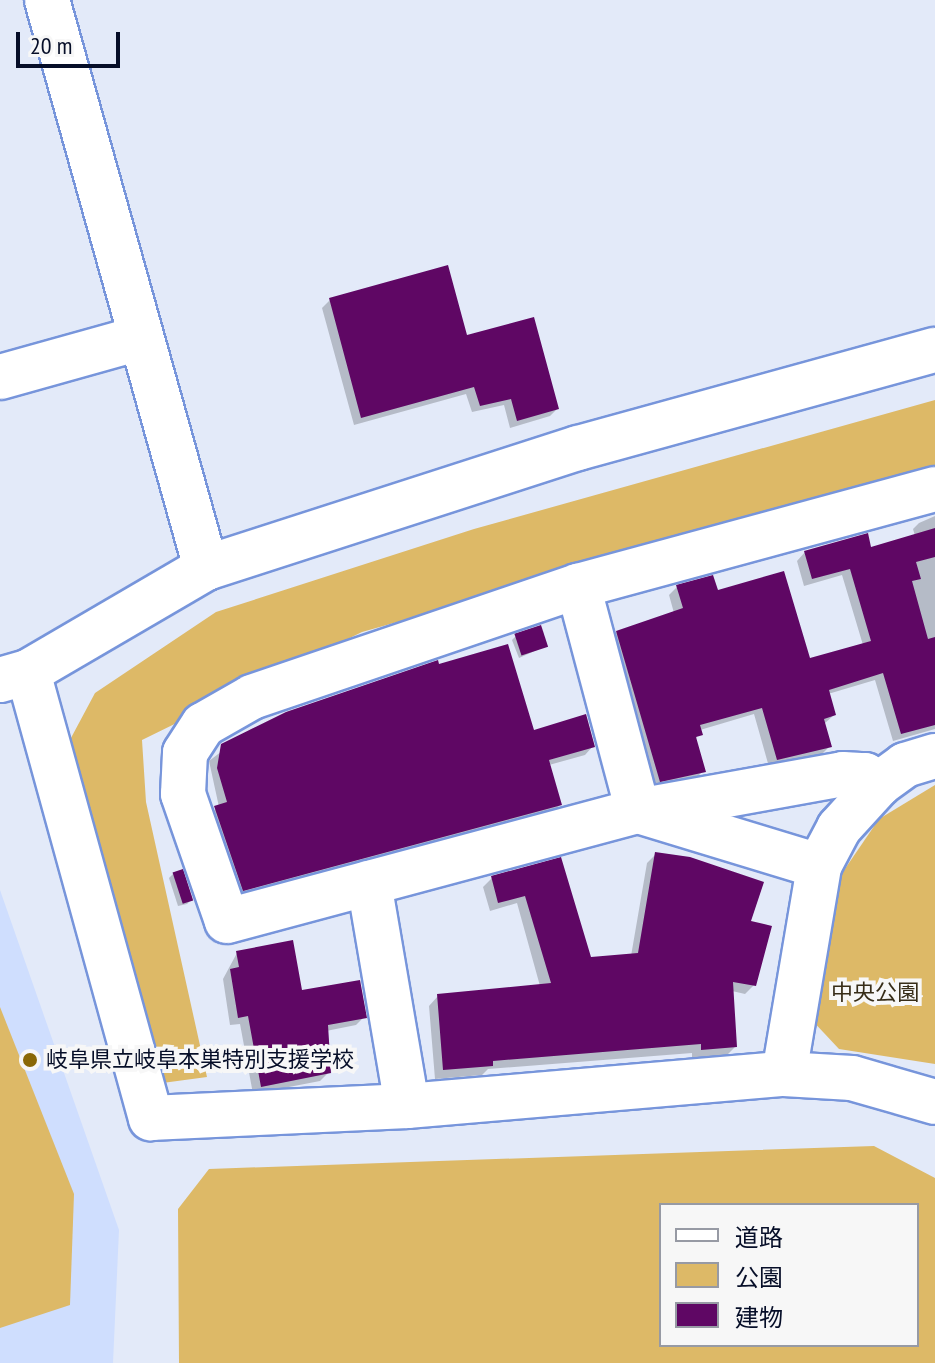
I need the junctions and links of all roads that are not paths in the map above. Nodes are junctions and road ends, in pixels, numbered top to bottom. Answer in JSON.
{"nodes":[{"id":1,"x":47,"y":0,"type":"edge"},
{"id":2,"x":140,"y":338,"type":"junction"},
{"id":3,"x":935,"y":350,"type":"edge"},
{"id":4,"x":0,"y":377,"type":"edge"},
{"id":5,"x":935,"y":489,"type":"edge"},
{"id":6,"x":206,"y":568,"type":"junction"},
{"id":7,"x":578,"y":586,"type":"junction"},
{"id":8,"x":14,"y":676,"type":"edge"},
{"id":9,"x":935,"y":756,"type":"edge"},
{"id":10,"x":879,"y":784,"type":"junction"},
{"id":11,"x":638,"y":811,"type":"junction"},
{"id":12,"x":819,"y":866,"type":"junction"},
{"id":13,"x":369,"y":883,"type":"junction"},
{"id":14,"x":784,"y":1074,"type":"junction"},
{"id":15,"x":935,"y":1102,"type":"edge"},
{"id":16,"x":407,"y":1106,"type":"junction"}],
"edges":[{"from":1,"to":2,"type":"street"},
{"from":2,"to":4,"type":"street"},
{"from":2,"to":6,"type":"street"},
{"from":3,"to":6,"type":"street"},
{"from":5,"to":7,"type":"street"},
{"from":6,"to":8,"type":"street"},
{"from":7,"to":11,"type":"street"},
{"from":7,"to":13,"type":"street"},
{"from":8,"to":16,"type":"street"},
{"from":9,"to":10,"type":"street"},
{"from":10,"to":11,"type":"street"},
{"from":10,"to":12,"type":"street"},
{"from":11,"to":12,"type":"street"},
{"from":11,"to":13,"type":"street"},
{"from":12,"to":14,"type":"street"},
{"from":13,"to":16,"type":"street"},
{"from":14,"to":15,"type":"street"},
{"from":14,"to":16,"type":"street"}]}
